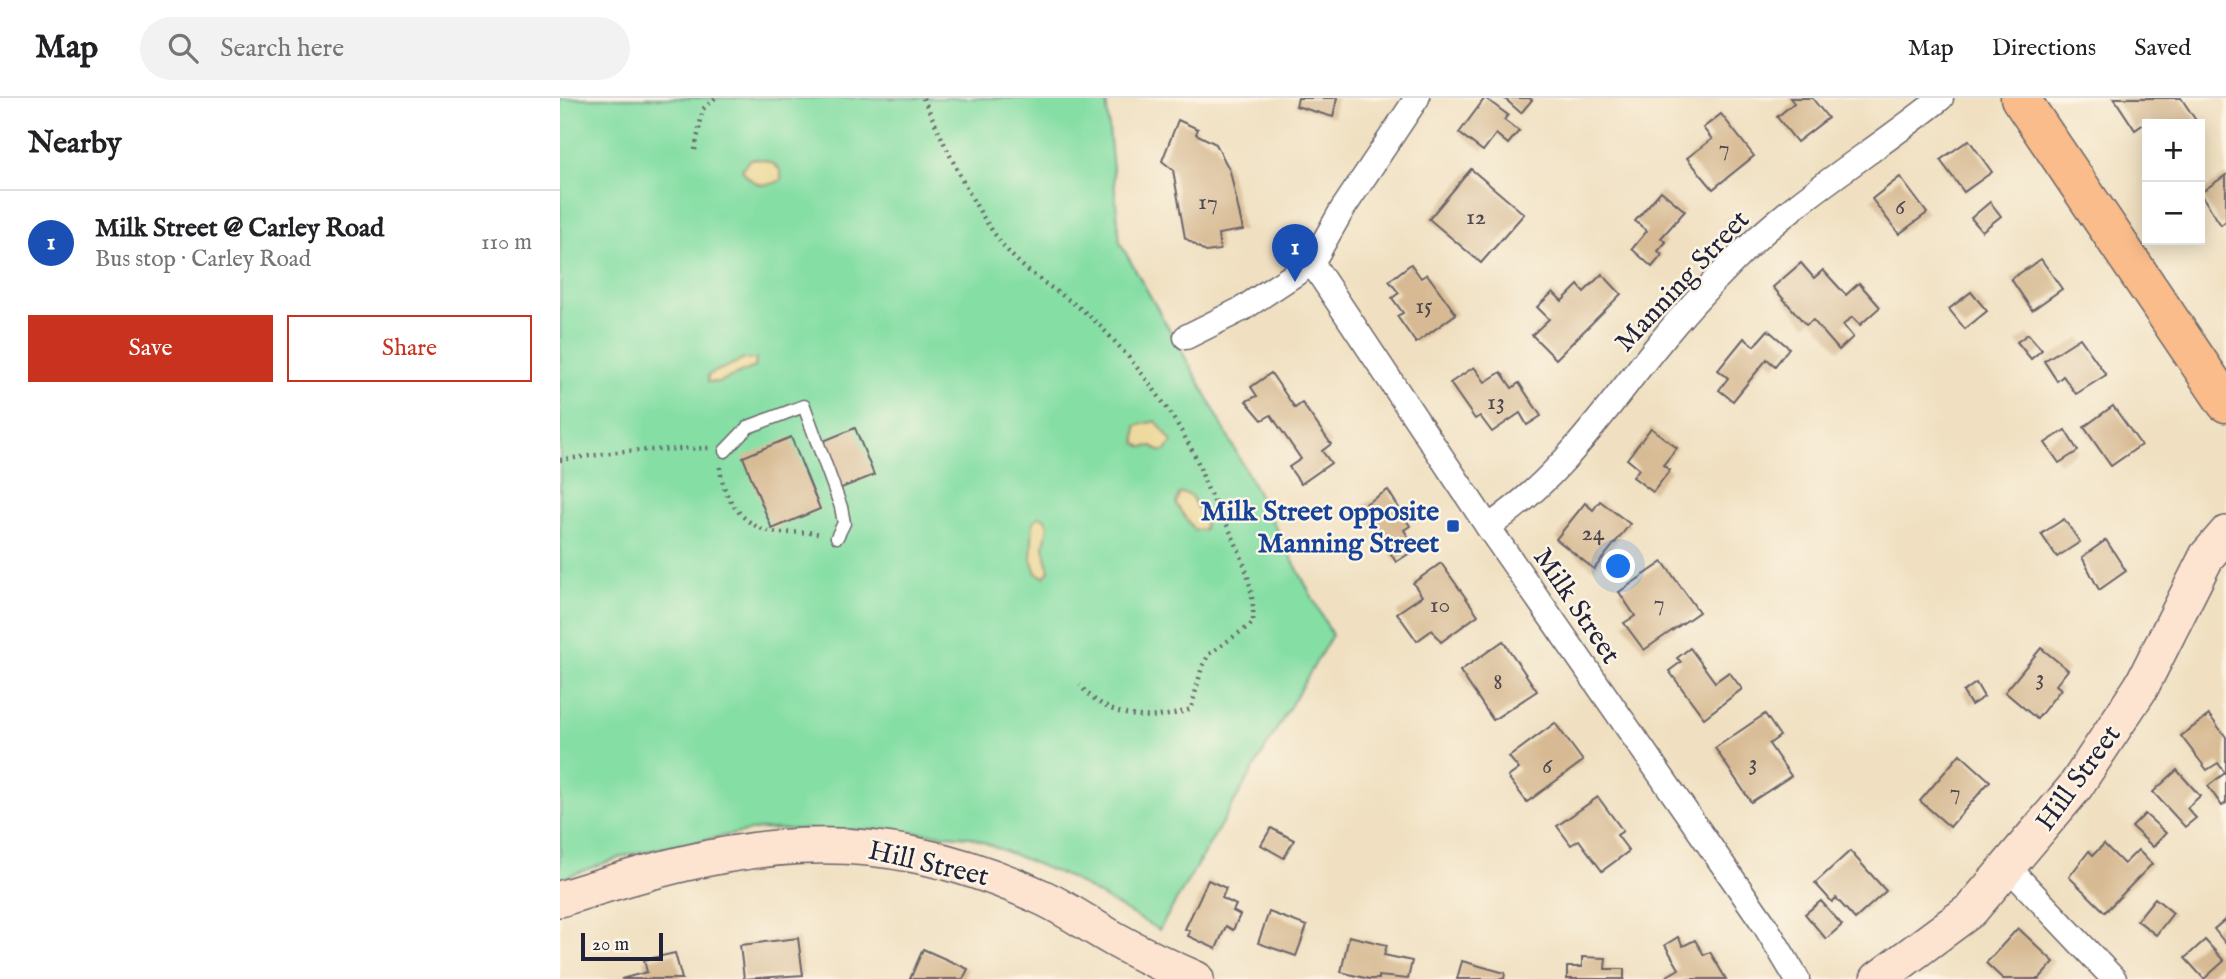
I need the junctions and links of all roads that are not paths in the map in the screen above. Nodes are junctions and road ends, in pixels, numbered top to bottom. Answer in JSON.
{"nodes":[{"id":1,"x":1417,"y":98,"type":"edge"},
{"id":2,"x":1941,"y":98,"type":"edge"},
{"id":3,"x":2020,"y":98,"type":"edge"},
{"id":4,"x":1312,"y":263,"type":"junction"},
{"id":5,"x":1186,"y":337,"type":"dead end"},
{"id":6,"x":2226,"y":403,"type":"edge"},
{"id":7,"x":725,"y":451,"type":"road end"},
{"id":8,"x":1488,"y":527,"type":"junction"},
{"id":9,"x":2226,"y":534,"type":"edge"},
{"id":10,"x":836,"y":537,"type":"road end"},
{"id":11,"x":2008,"y":867,"type":"junction"},
{"id":12,"x":560,"y":899,"type":"edge"},
{"id":13,"x":1196,"y":979,"type":"edge"},
{"id":14,"x":1797,"y":979,"type":"edge"},
{"id":15,"x":1878,"y":979,"type":"edge"},
{"id":16,"x":2114,"y":979,"type":"edge"}],
"edges":[{"from":1,"to":4,"type":"street"},
{"from":2,"to":8,"type":"street","name":"Manning Street"},
{"from":3,"to":6,"type":"main road"},
{"from":4,"to":5,"type":"street"},
{"from":4,"to":8,"type":"street","name":"Milk Street"},
{"from":7,"to":10,"type":"lane"},
{"from":8,"to":14,"type":"street","name":"Milk Street"},
{"from":9,"to":11,"type":"street","name":"Hill Street"},
{"from":11,"to":15,"type":"street","name":"Hill Street"},
{"from":11,"to":16,"type":"street"},
{"from":12,"to":13,"type":"street","name":"Hill Street"}]}
